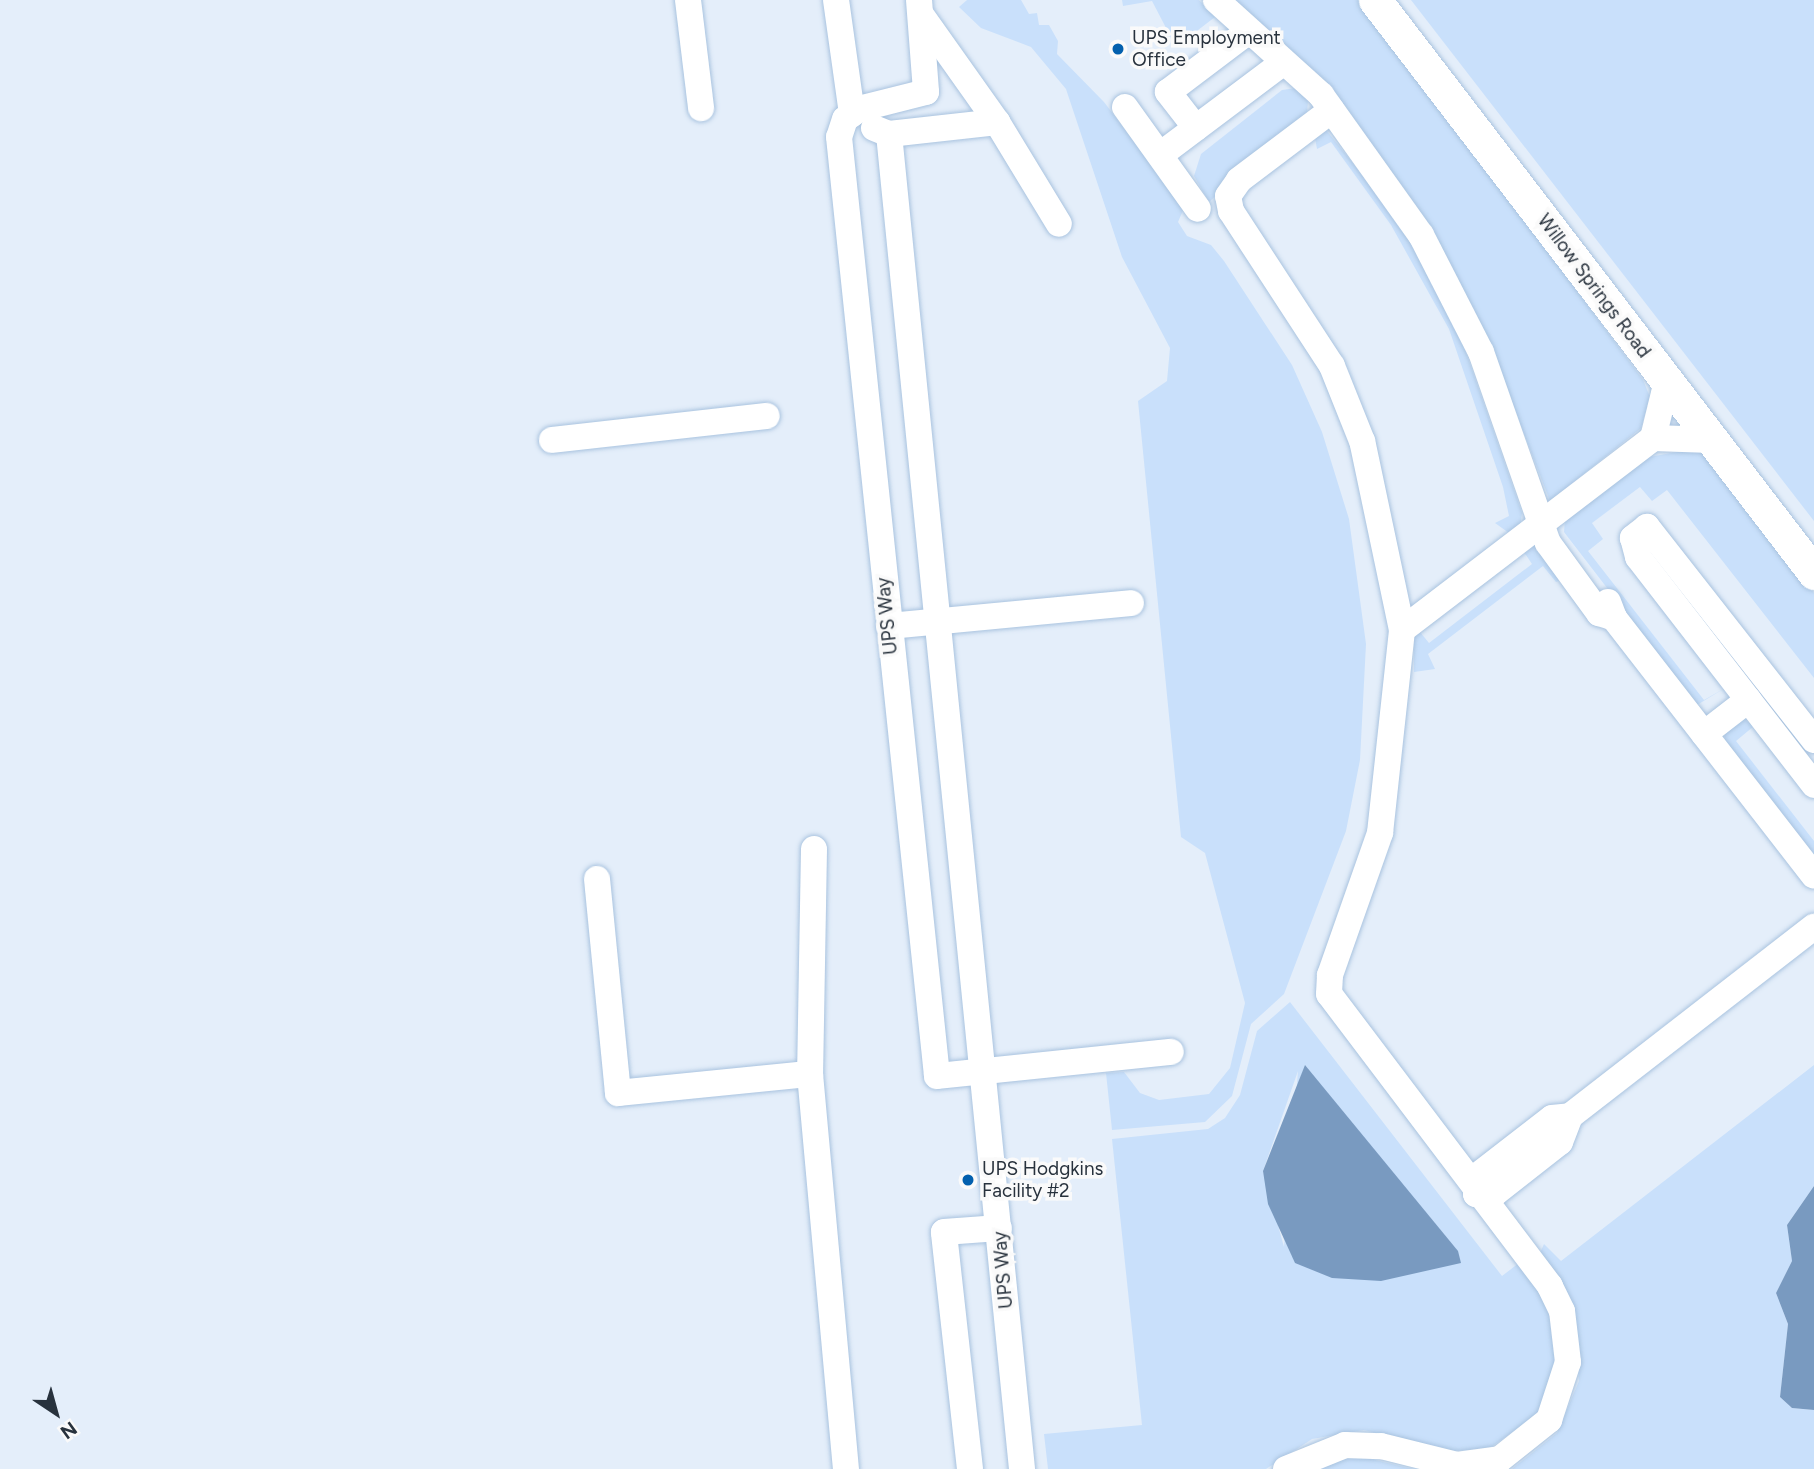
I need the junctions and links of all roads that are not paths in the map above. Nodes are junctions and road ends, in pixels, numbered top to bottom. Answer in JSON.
{"nodes":[{"id":1,"x":688,"y":0,"type":"edge"},
{"id":2,"x":836,"y":0,"type":"edge"},
{"id":3,"x":1216,"y":0,"type":"edge"},
{"id":4,"x":1375,"y":0,"type":"edge"},
{"id":5,"x":920,"y":7,"type":"edge"},
{"id":6,"x":1249,"y":31,"type":"junction"},
{"id":7,"x":1284,"y":62,"type":"junction"},
{"id":8,"x":1125,"y":107,"type":"dead end"},
{"id":9,"x":701,"y":108,"type":"dead end"},
{"id":10,"x":1332,"y":110,"type":"junction"},
{"id":11,"x":852,"y":114,"type":"junction"},
{"id":12,"x":997,"y":122,"type":"junction"},
{"id":13,"x":1196,"y":128,"type":"junction"},
{"id":14,"x":889,"y":134,"type":"junction"},
{"id":15,"x":1160,"y":155,"type":"junction"},
{"id":16,"x":1198,"y":209,"type":"dead end"},
{"id":17,"x":1059,"y":224,"type":"dead end"},
{"id":18,"x":1667,"y":381,"type":"junction"},
{"id":19,"x":767,"y":416,"type":"dead end"},
{"id":20,"x":1653,"y":438,"type":"junction"},
{"id":21,"x":552,"y":440,"type":"dead end"},
{"id":22,"x":1712,"y":440,"type":"junction"},
{"id":23,"x":1545,"y":529,"type":"junction"},
{"id":24,"x":1814,"y":573,"type":"edge"},
{"id":25,"x":1705,"y":601,"type":"junction"},
{"id":26,"x":1131,"y":603,"type":"dead end"},
{"id":27,"x":1684,"y":617,"type":"junction"},
{"id":28,"x":938,"y":622,"type":"junction"},
{"id":29,"x":888,"y":626,"type":"junction"},
{"id":30,"x":1402,"y":630,"type":"junction"},
{"id":31,"x":1748,"y":700,"type":"junction"},
{"id":32,"x":1704,"y":734,"type":"junction"},
{"id":33,"x":1814,"y":740,"type":"edge"},
{"id":34,"x":1814,"y":785,"type":"edge"},
{"id":35,"x":814,"y":849,"type":"dead end"},
{"id":36,"x":1814,"y":876,"type":"edge"},
{"id":37,"x":597,"y":879,"type":"dead end"},
{"id":38,"x":1814,"y":927,"type":"edge"},
{"id":39,"x":1171,"y":1052,"type":"dead end"},
{"id":40,"x":983,"y":1072,"type":"junction"},
{"id":41,"x":810,"y":1074,"type":"junction"},
{"id":42,"x":1476,"y":1194,"type":"junction"},
{"id":43,"x":999,"y":1228,"type":"junction"},
{"id":44,"x":846,"y":1469,"type":"edge"},
{"id":45,"x":970,"y":1469,"type":"edge"},
{"id":46,"x":1022,"y":1469,"type":"edge"},
{"id":47,"x":1286,"y":1469,"type":"edge"}],
"edges":[{"from":1,"to":9,"type":"lane"},
{"from":2,"to":11,"type":"lane"},
{"from":3,"to":6,"type":"lane"},
{"from":4,"to":18,"type":"main road","name":"Willow Springs Road"},
{"from":5,"to":11,"type":"lane"},
{"from":5,"to":12,"type":"lane"},
{"from":6,"to":7,"type":"lane"},
{"from":6,"to":13,"type":"lane"},
{"from":7,"to":10,"type":"lane"},
{"from":7,"to":13,"type":"lane"},
{"from":8,"to":15,"type":"lane"},
{"from":10,"to":23,"type":"lane"},
{"from":10,"to":30,"type":"lane"},
{"from":11,"to":14,"type":"lane"},
{"from":11,"to":29,"type":"lane","name":"UPS Way"},
{"from":12,"to":14,"type":"lane"},
{"from":12,"to":17,"type":"lane"},
{"from":13,"to":15,"type":"lane"},
{"from":14,"to":28,"type":"lane","name":"UPS Way"},
{"from":15,"to":16,"type":"lane"},
{"from":18,"to":20,"type":"lane"},
{"from":18,"to":22,"type":"main road","name":"Willow Springs Road"},
{"from":19,"to":21,"type":"lane"},
{"from":20,"to":22,"type":"lane"},
{"from":20,"to":23,"type":"lane"},
{"from":22,"to":24,"type":"main road","name":"Willow Springs Road"},
{"from":23,"to":30,"type":"lane"},
{"from":23,"to":32,"type":"lane"},
{"from":25,"to":27,"type":"lane"},
{"from":25,"to":27,"type":"lane"},
{"from":25,"to":33,"type":"lane"},
{"from":26,"to":28,"type":"lane"},
{"from":27,"to":31,"type":"lane"},
{"from":28,"to":29,"type":"lane"},
{"from":28,"to":40,"type":"lane","name":"UPS Way"},
{"from":29,"to":40,"type":"lane","name":"UPS Way"},
{"from":30,"to":42,"type":"lane"},
{"from":31,"to":32,"type":"lane"},
{"from":31,"to":34,"type":"lane"},
{"from":32,"to":36,"type":"lane"},
{"from":35,"to":41,"type":"lane"},
{"from":37,"to":41,"type":"lane"},
{"from":38,"to":42,"type":"lane"},
{"from":39,"to":40,"type":"lane","name":"UPS Way"},
{"from":40,"to":43,"type":"lane","name":"UPS Way"},
{"from":41,"to":44,"type":"lane"},
{"from":42,"to":47,"type":"lane"},
{"from":43,"to":45,"type":"lane"},
{"from":43,"to":46,"type":"lane","name":"UPS Way"}]}
